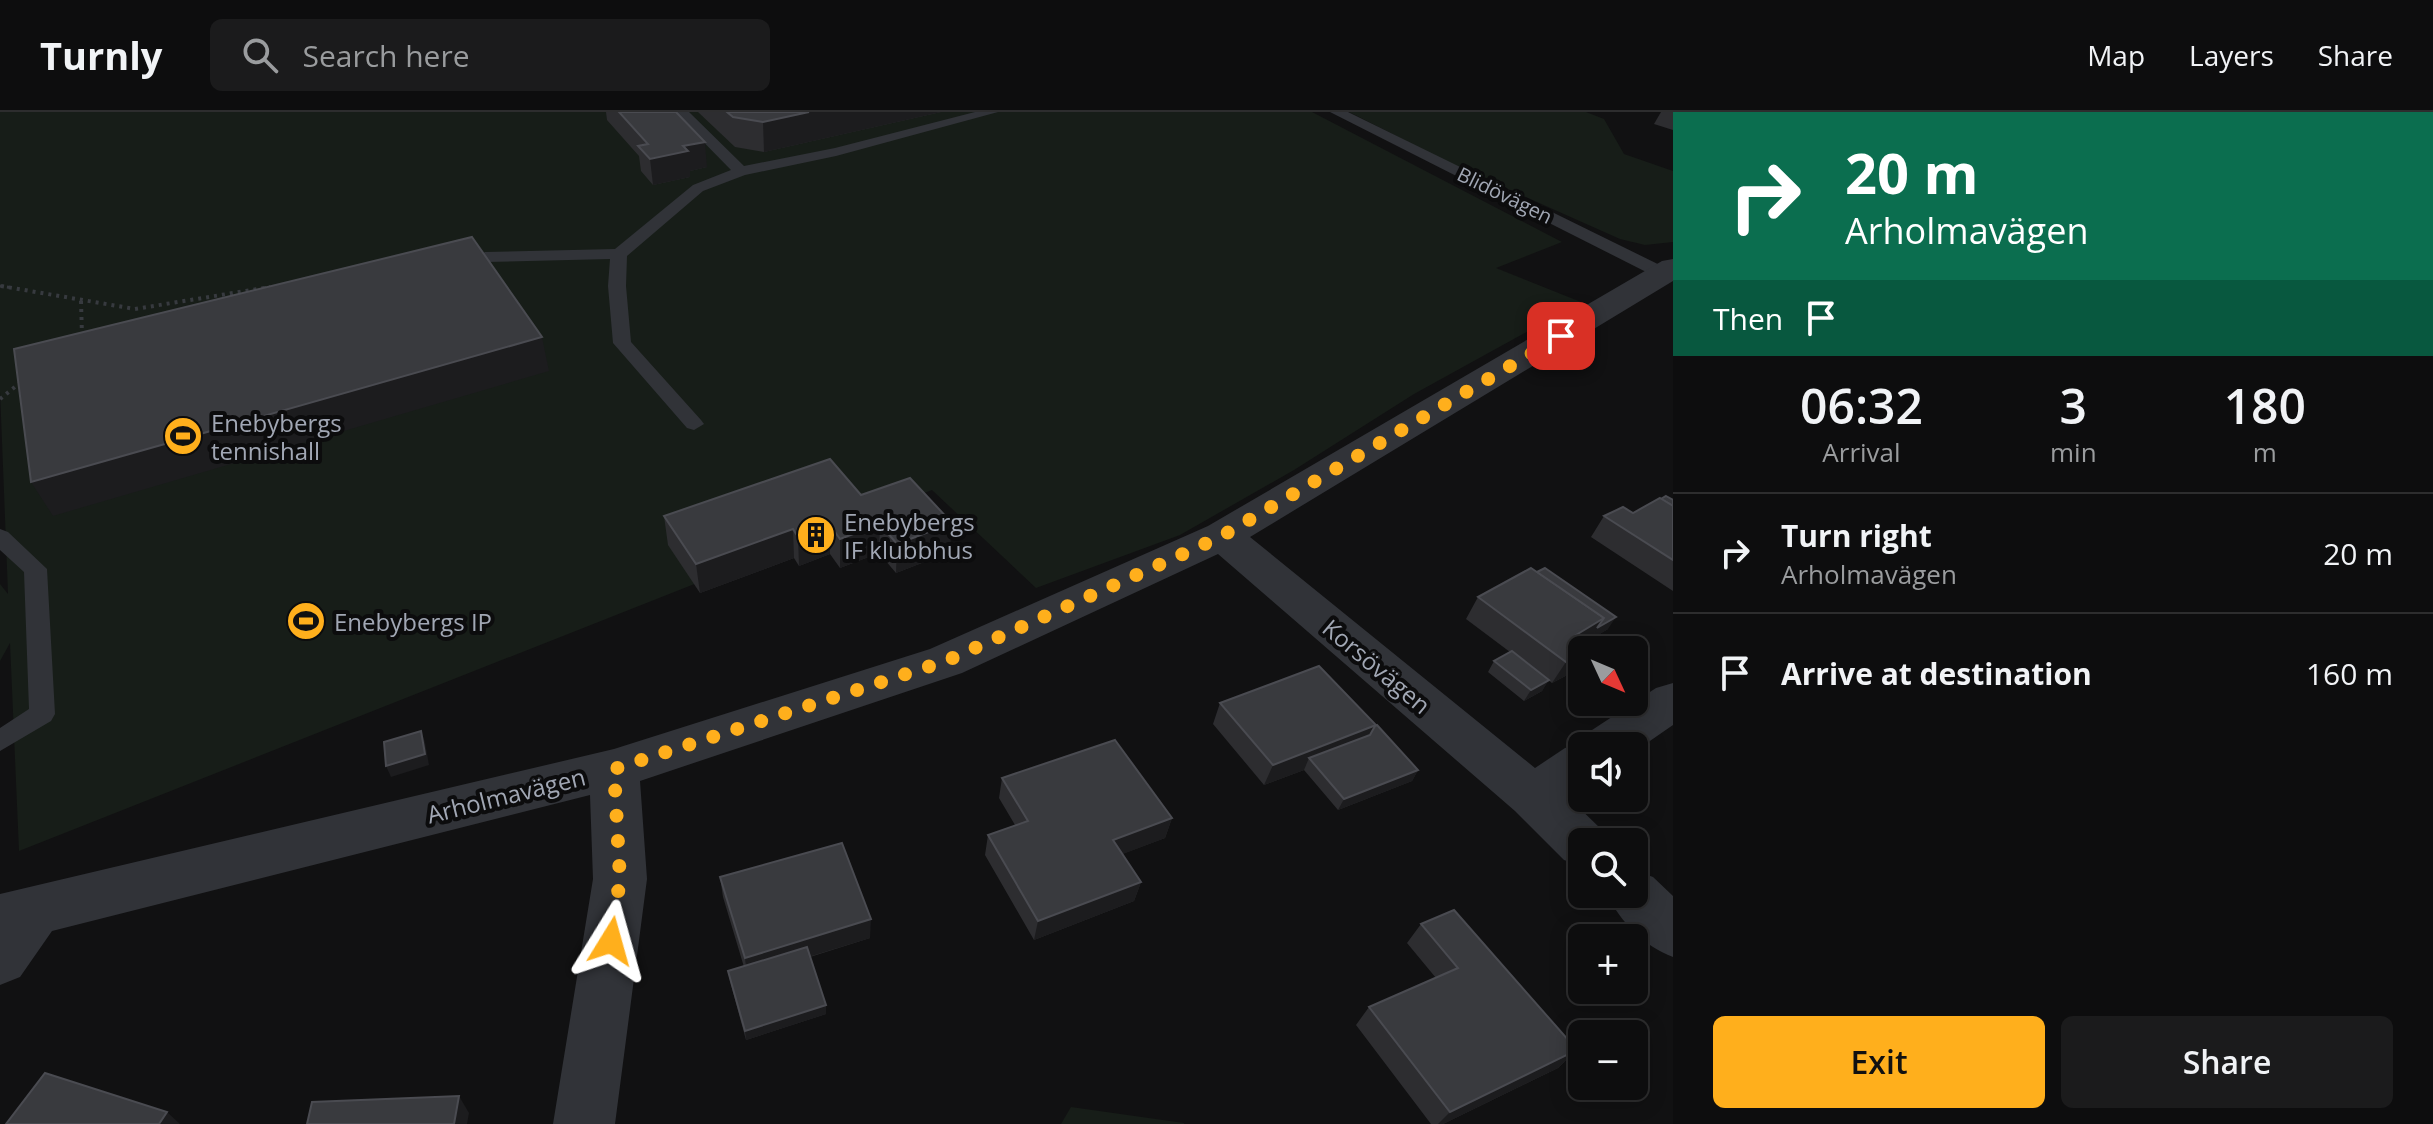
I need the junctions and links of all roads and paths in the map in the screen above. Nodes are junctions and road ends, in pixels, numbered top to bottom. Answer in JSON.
{"nodes":[{"id":1,"x":681,"y":112,"type":"edge"},
{"id":2,"x":991,"y":112,"type":"edge"},
{"id":3,"x":1337,"y":112,"type":"edge"},
{"id":4,"x":741,"y":171,"type":"junction"},
{"id":5,"x":619,"y":254,"type":"junction"},
{"id":6,"x":485,"y":257,"type":"edge"},
{"id":7,"x":1671,"y":274,"type":"edge"},
{"id":8,"x":0,"y":286,"type":"edge"},
{"id":9,"x":270,"y":287,"type":"edge"},
{"id":10,"x":81,"y":301,"type":"junction"},
{"id":11,"x":82,"y":347,"type":"edge"},
{"id":12,"x":30,"y":376,"type":"edge"},
{"id":13,"x":0,"y":399,"type":"edge"},
{"id":14,"x":694,"y":424,"type":"dead end"},
{"id":15,"x":1222,"y":536,"type":"junction"},
{"id":16,"x":0,"y":537,"type":"edge"},
{"id":17,"x":1673,"y":701,"type":"edge"},
{"id":18,"x":1627,"y":732,"type":"edge"},
{"id":19,"x":0,"y":741,"type":"edge"},
{"id":20,"x":614,"y":769,"type":"junction"},
{"id":21,"x":1568,"y":772,"type":"edge"},
{"id":22,"x":1533,"y":796,"type":"junction"},
{"id":23,"x":1568,"y":830,"type":"edge"},
{"id":24,"x":1648,"y":908,"type":"edge"},
{"id":25,"x":18,"y":914,"type":"edge"},
{"id":26,"x":1673,"y":932,"type":"edge"},
{"id":27,"x":0,"y":959,"type":"edge"},
{"id":28,"x":584,"y":1124,"type":"edge"}],
"edges":[{"from":1,"to":4,"type":"lane"},
{"from":2,"to":4,"type":"lane"},
{"from":3,"to":7,"type":"lane","name":"Blidövägen"},
{"from":4,"to":5,"type":"lane"},
{"from":5,"to":6,"type":"lane"},
{"from":5,"to":14,"type":"lane"},
{"from":7,"to":15,"type":"street","name":"Arholmavägen"},
{"from":8,"to":10,"type":"path"},
{"from":9,"to":10,"type":"path"},
{"from":10,"to":11,"type":"path"},
{"from":12,"to":13,"type":"path"},
{"from":15,"to":20,"type":"street","name":"Arholmavägen"},
{"from":15,"to":22,"type":"street","name":"Korsövägen"},
{"from":16,"to":19,"type":"lane"},
{"from":17,"to":18,"type":"street"},
{"from":20,"to":25,"type":"street","name":"Arholmavägen"},
{"from":20,"to":28,"type":"street"},
{"from":21,"to":22,"type":"street"},
{"from":22,"to":23,"type":"street","name":"Korsövägen"},
{"from":24,"to":26,"type":"street"},
{"from":25,"to":27,"type":"street"}]}
